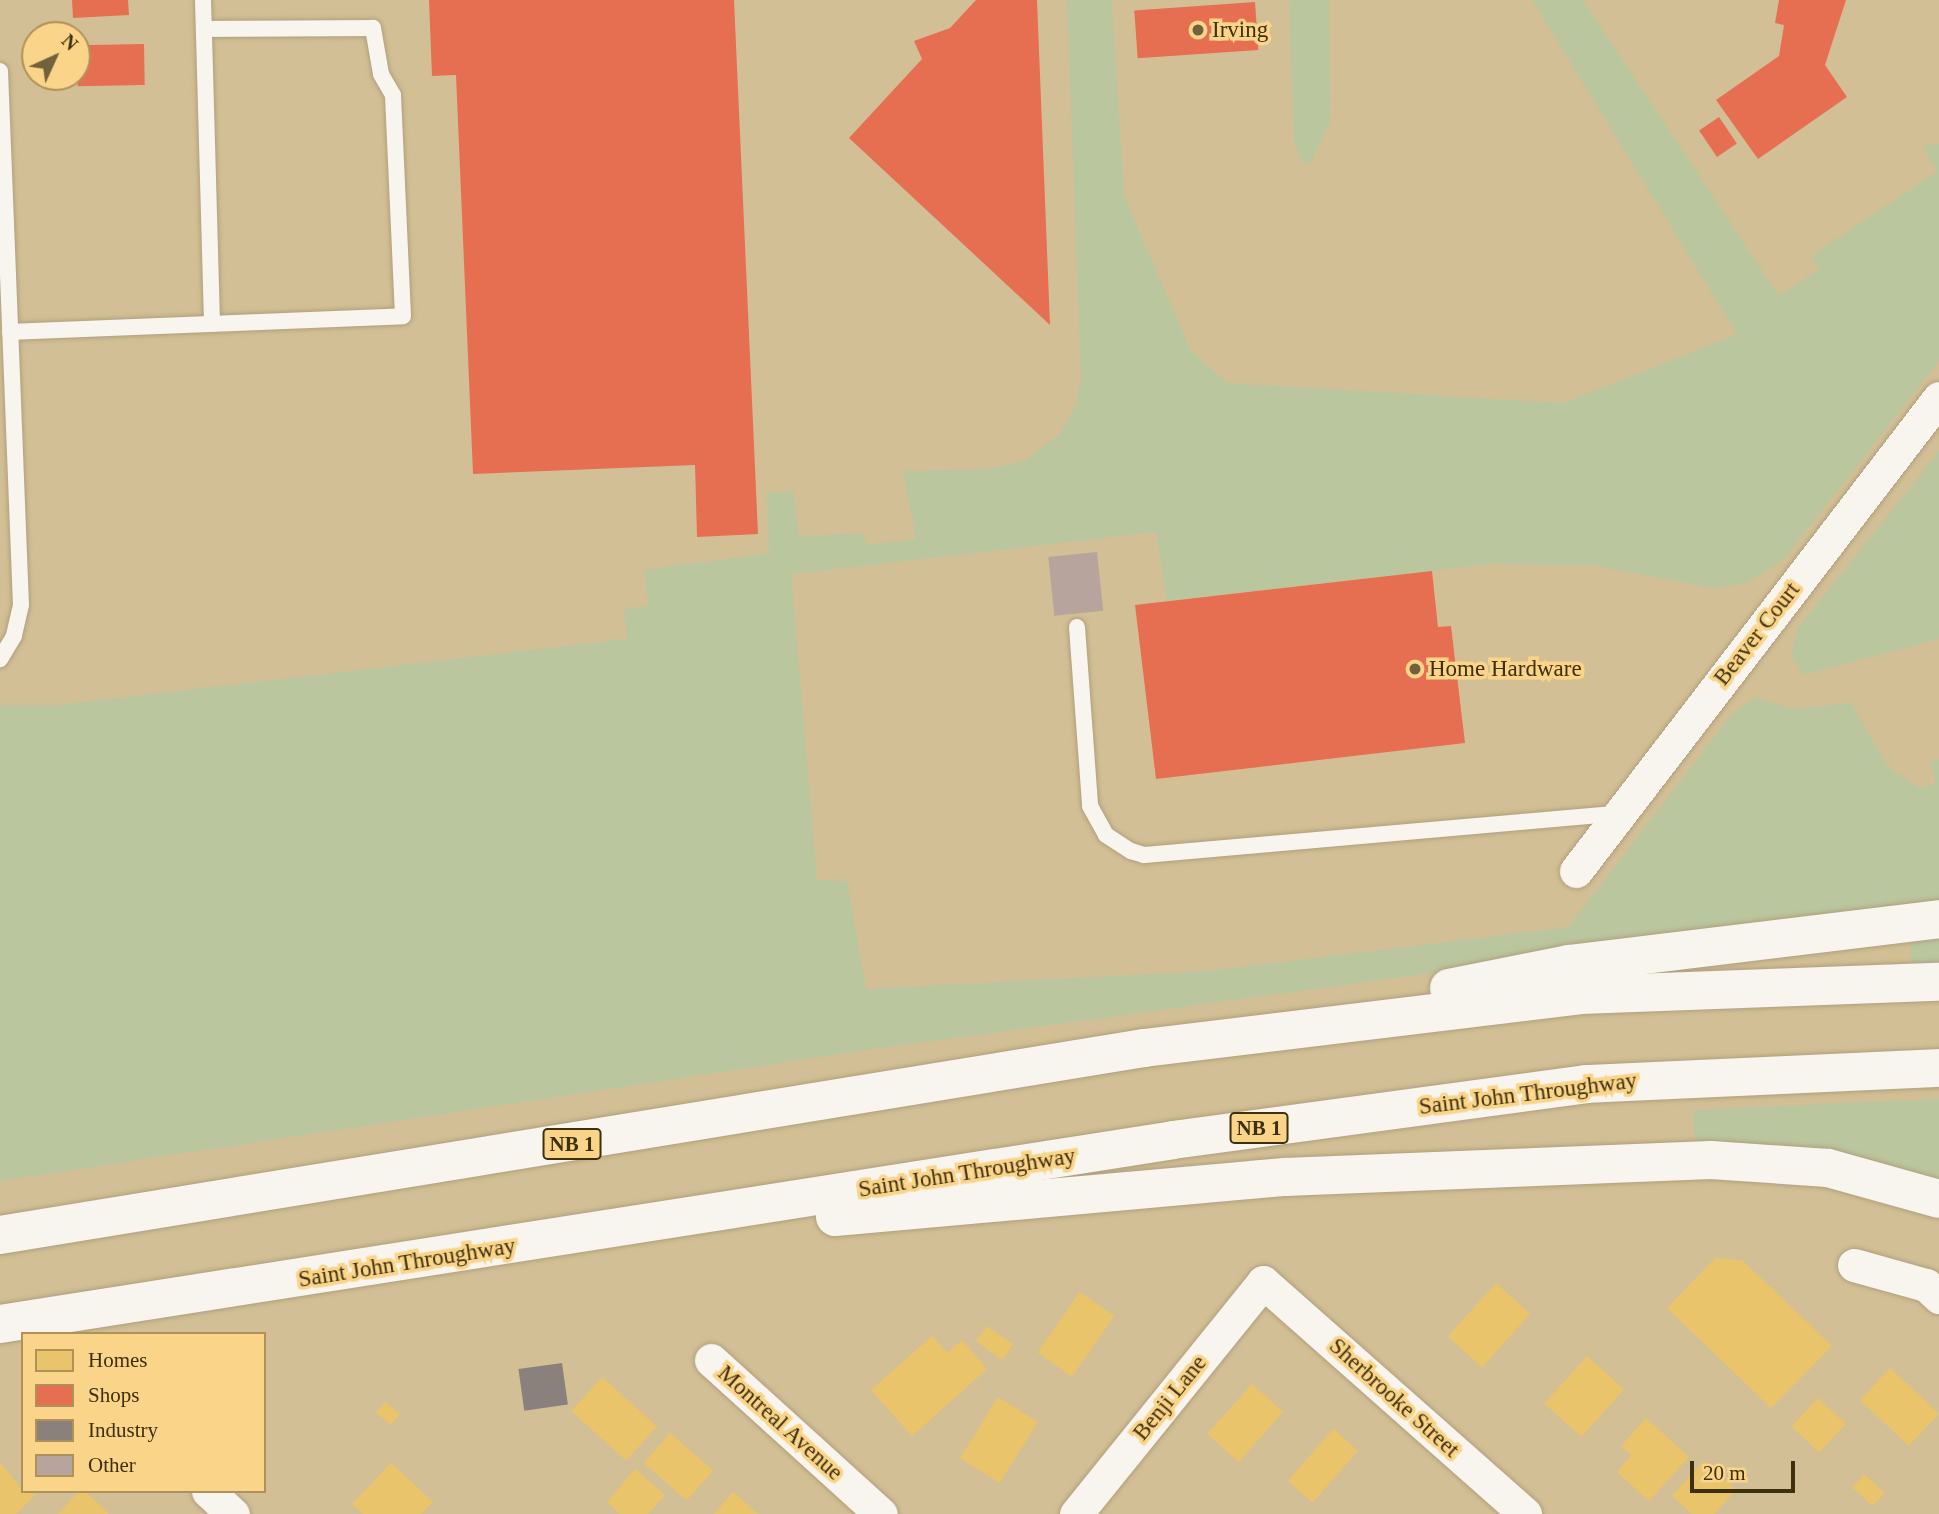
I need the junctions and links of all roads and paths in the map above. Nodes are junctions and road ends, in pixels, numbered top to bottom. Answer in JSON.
{"nodes":[{"id":1,"x":203,"y":0,"type":"edge"},
{"id":2,"x":204,"y":29,"type":"junction"},
{"id":3,"x":0,"y":71,"type":"edge"},
{"id":4,"x":212,"y":324,"type":"junction"},
{"id":5,"x":10,"y":332,"type":"junction"},
{"id":6,"x":1939,"y":398,"type":"edge"},
{"id":7,"x":1077,"y":627,"type":"dead end"},
{"id":8,"x":0,"y":659,"type":"edge"},
{"id":9,"x":1620,"y":813,"type":"junction"},
{"id":10,"x":1576,"y":871,"type":"dead end"},
{"id":11,"x":1939,"y":919,"type":"edge"},
{"id":12,"x":1939,"y":982,"type":"edge"},
{"id":13,"x":1144,"y":1048,"type":"junction"},
{"id":14,"x":1939,"y":1068,"type":"edge"},
{"id":15,"x":1939,"y":1199,"type":"edge"},
{"id":16,"x":0,"y":1234,"type":"edge"},
{"id":17,"x":585,"y":1236,"type":"junction"},
{"id":18,"x":1854,"y":1265,"type":"dead end"},
{"id":19,"x":1263,"y":1282,"type":"joint"},
{"id":20,"x":1939,"y":1297,"type":"edge"},
{"id":21,"x":0,"y":1324,"type":"edge"},
{"id":22,"x":711,"y":1360,"type":"dead end"},
{"id":23,"x":210,"y":1493,"type":"edge"},
{"id":24,"x":233,"y":1514,"type":"edge"},
{"id":25,"x":881,"y":1514,"type":"edge"},
{"id":26,"x":1076,"y":1514,"type":"edge"},
{"id":27,"x":1525,"y":1514,"type":"edge"}],
"edges":[{"from":1,"to":2,"type":"lane"},
{"from":2,"to":4,"type":"lane"},
{"from":2,"to":4,"type":"lane"},
{"from":3,"to":5,"type":"lane"},
{"from":4,"to":5,"type":"lane"},
{"from":5,"to":8,"type":"lane"},
{"from":6,"to":9,"type":"street","name":"Beaver Court"},
{"from":7,"to":9,"type":"lane"},
{"from":9,"to":10,"type":"street","name":"Beaver Court"},
{"from":11,"to":13,"type":"highway"},
{"from":12,"to":13,"type":"highway","number":"NB 1"},
{"from":13,"to":16,"type":"highway","number":"NB 1"},
{"from":14,"to":17,"type":"highway","name":"Saint John Throughway","number":"NB 1"},
{"from":15,"to":17,"type":"highway"},
{"from":17,"to":21,"type":"highway","name":"Saint John Throughway","number":"NB 1"},
{"from":18,"to":20,"type":"street"},
{"from":19,"to":26,"type":"street","name":"Benji Lane"},
{"from":19,"to":27,"type":"street","name":"Sherbrooke Street"},
{"from":22,"to":25,"type":"street","name":"Montreal Avenue"},
{"from":23,"to":24,"type":"street"}]}
